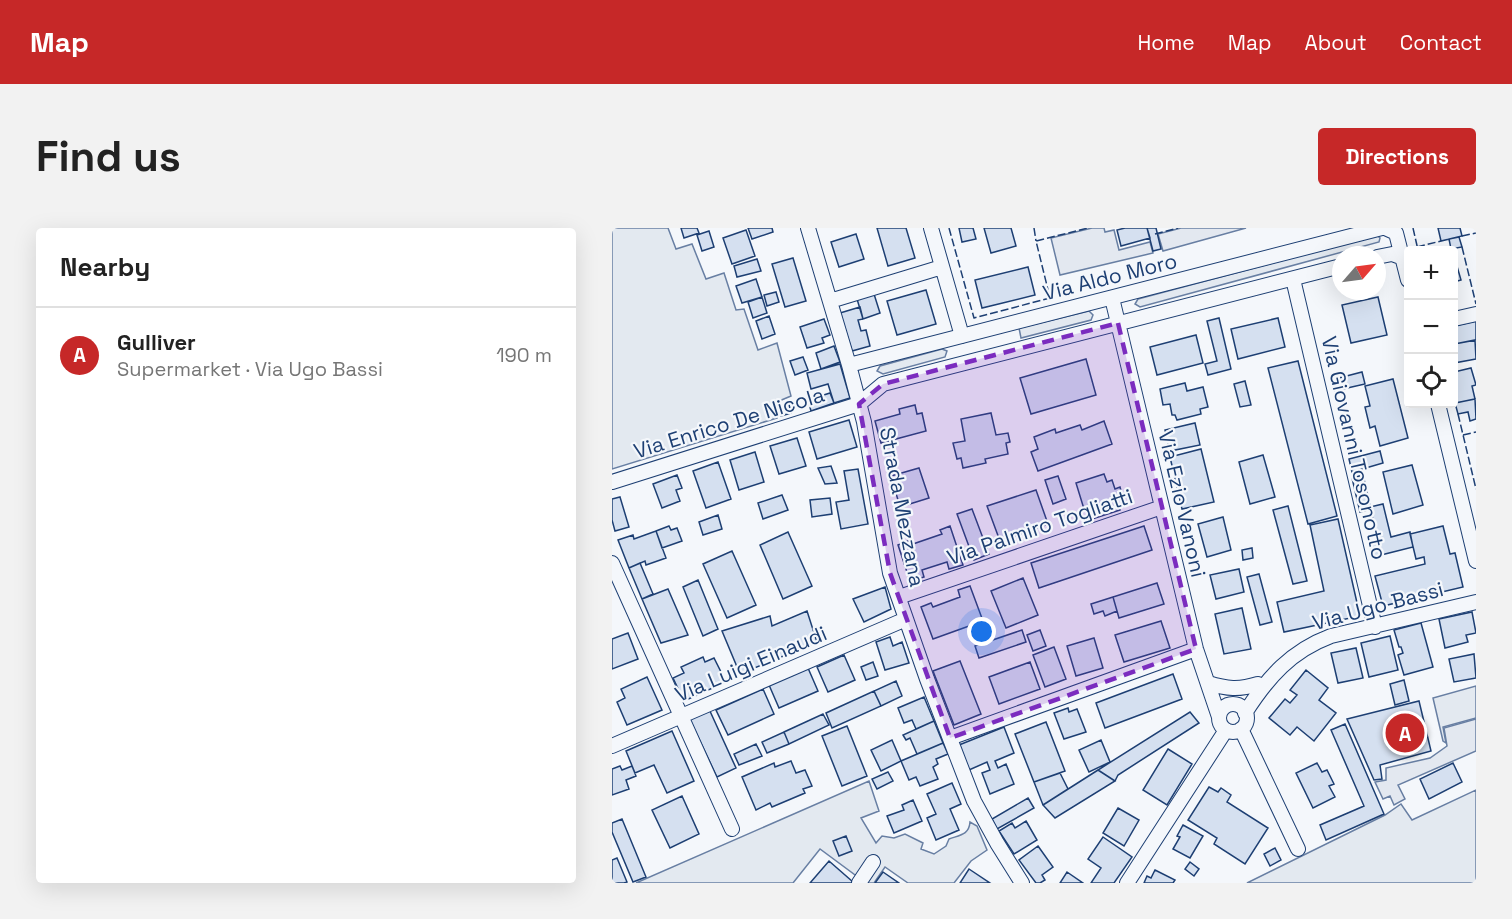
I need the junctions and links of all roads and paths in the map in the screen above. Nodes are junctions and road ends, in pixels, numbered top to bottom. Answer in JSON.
{"nodes":[{"id":1,"x":808,"y":228,"type":"edge"},
{"id":2,"x":931,"y":228,"type":"edge"},
{"id":3,"x":1384,"y":228,"type":"edge"},
{"id":4,"x":1386,"y":255,"type":"edge"},
{"id":5,"x":1403,"y":258,"type":"junction"},
{"id":6,"x":1404,"y":262,"type":"edge"},
{"id":7,"x":942,"y":267,"type":"junction"},
{"id":8,"x":1332,"y":268,"type":"edge"},
{"id":9,"x":1293,"y":279,"type":"junction"},
{"id":10,"x":1112,"y":298,"type":"junction"},
{"id":11,"x":830,"y":301,"type":"junction"},
{"id":12,"x":1476,"y":315,"type":"edge"},
{"id":13,"x":1458,"y":318,"type":"edge"},
{"id":14,"x":1118,"y":323,"type":"junction"},
{"id":15,"x":962,"y":336,"type":"junction"},
{"id":16,"x":849,"y":365,"type":"junction"},
{"id":17,"x":859,"y":404,"type":"junction"},
{"id":18,"x":1439,"y":408,"type":"edge"},
{"id":19,"x":612,"y":482,"type":"edge"},
{"id":20,"x":1161,"y":507,"type":"junction"},
{"id":21,"x":1476,"y":561,"type":"edge"},
{"id":22,"x":612,"y":562,"type":"edge"},
{"id":23,"x":616,"y":584,"type":"edge"},
{"id":24,"x":899,"y":597,"type":"junction"},
{"id":25,"x":1476,"y":602,"type":"edge"},
{"id":26,"x":906,"y":619,"type":"junction"},
{"id":27,"x":1376,"y":627,"type":"junction"},
{"id":28,"x":1196,"y":649,"type":"junction"},
{"id":29,"x":1271,"y":676,"type":"junction"},
{"id":30,"x":1208,"y":683,"type":"junction"},
{"id":31,"x":1258,"y":684,"type":"junction"},
{"id":32,"x":1233,"y":705,"type":"junction"},
{"id":33,"x":1245,"y":713,"type":"junction"},
{"id":34,"x":681,"y":717,"type":"junction"},
{"id":35,"x":1219,"y":717,"type":"junction"},
{"id":36,"x":1241,"y":729,"type":"junction"},
{"id":37,"x":1226,"y":730,"type":"junction"},
{"id":38,"x":950,"y":738,"type":"junction"},
{"id":39,"x":612,"y":746,"type":"edge"},
{"id":40,"x":732,"y":829,"type":"dead end"},
{"id":41,"x":1298,"y":849,"type":"dead end"},
{"id":42,"x":873,"y":862,"type":"dead end"},
{"id":43,"x":859,"y":883,"type":"edge"},
{"id":44,"x":1022,"y":883,"type":"edge"},
{"id":45,"x":1127,"y":883,"type":"edge"}],
"edges":[{"from":1,"to":11,"type":"street","name":"Strada Mezzana"},
{"from":2,"to":7,"type":"street"},
{"from":3,"to":5,"type":"street"},
{"from":3,"to":10,"type":"street","name":"Via Aldo Moro"},
{"from":4,"to":5,"type":"street"},
{"from":5,"to":6,"type":"street"},
{"from":7,"to":11,"type":"street"},
{"from":7,"to":15,"type":"street"},
{"from":8,"to":9,"type":"street"},
{"from":9,"to":14,"type":"street"},
{"from":9,"to":27,"type":"street","name":"Via Giovanni Tosonotto"},
{"from":10,"to":14,"type":"street","name":"Via Ezio Vanoni"},
{"from":10,"to":15,"type":"street","name":"Via Aldo Moro"},
{"from":11,"to":16,"type":"street","name":"Strada Mezzana"},
{"from":12,"to":13,"type":"street"},
{"from":14,"to":17,"type":"street"},
{"from":14,"to":20,"type":"street","name":"Via Ezio Vanoni"},
{"from":15,"to":16,"type":"street","name":"Via Aldo Moro"},
{"from":16,"to":17,"type":"street","name":"Strada Mezzana"},
{"from":17,"to":19,"type":"street","name":"Via Enrico De Nicola"},
{"from":17,"to":24,"type":"street","name":"Strada Mezzana"},
{"from":18,"to":21,"type":"street"},
{"from":20,"to":24,"type":"street","name":"Via Palmiro Togliatti"},
{"from":20,"to":28,"type":"street","name":"Via Ezio Vanoni"},
{"from":22,"to":23,"type":"street"},
{"from":23,"to":34,"type":"street"},
{"from":24,"to":26,"type":"street","name":"Strada Mezzana"},
{"from":25,"to":27,"type":"street","name":"Via Ugo Bassi"},
{"from":26,"to":34,"type":"street","name":"Via Luigi Einaudi"},
{"from":26,"to":38,"type":"street","name":"Strada Mezzana"},
{"from":27,"to":29,"type":"street","name":"Via Ugo Bassi"},
{"from":28,"to":30,"type":"street","name":"Via Ezio Vanoni"},
{"from":28,"to":38,"type":"street"},
{"from":29,"to":31,"type":"street"},
{"from":29,"to":33,"type":"street"},
{"from":30,"to":31,"type":"street"},
{"from":30,"to":35,"type":"street","name":"Via Ezio Vanoni"},
{"from":31,"to":32,"type":"street"},
{"from":32,"to":33,"type":"street"},
{"from":32,"to":35,"type":"street"},
{"from":33,"to":36,"type":"street"},
{"from":34,"to":39,"type":"street","name":"Via Luigi Einaudi"},
{"from":34,"to":40,"type":"street"},
{"from":35,"to":37,"type":"street"},
{"from":36,"to":37,"type":"street"},
{"from":36,"to":41,"type":"street"},
{"from":37,"to":45,"type":"street"},
{"from":38,"to":44,"type":"street","name":"Strada Mezzana"},
{"from":42,"to":43,"type":"street"}]}
